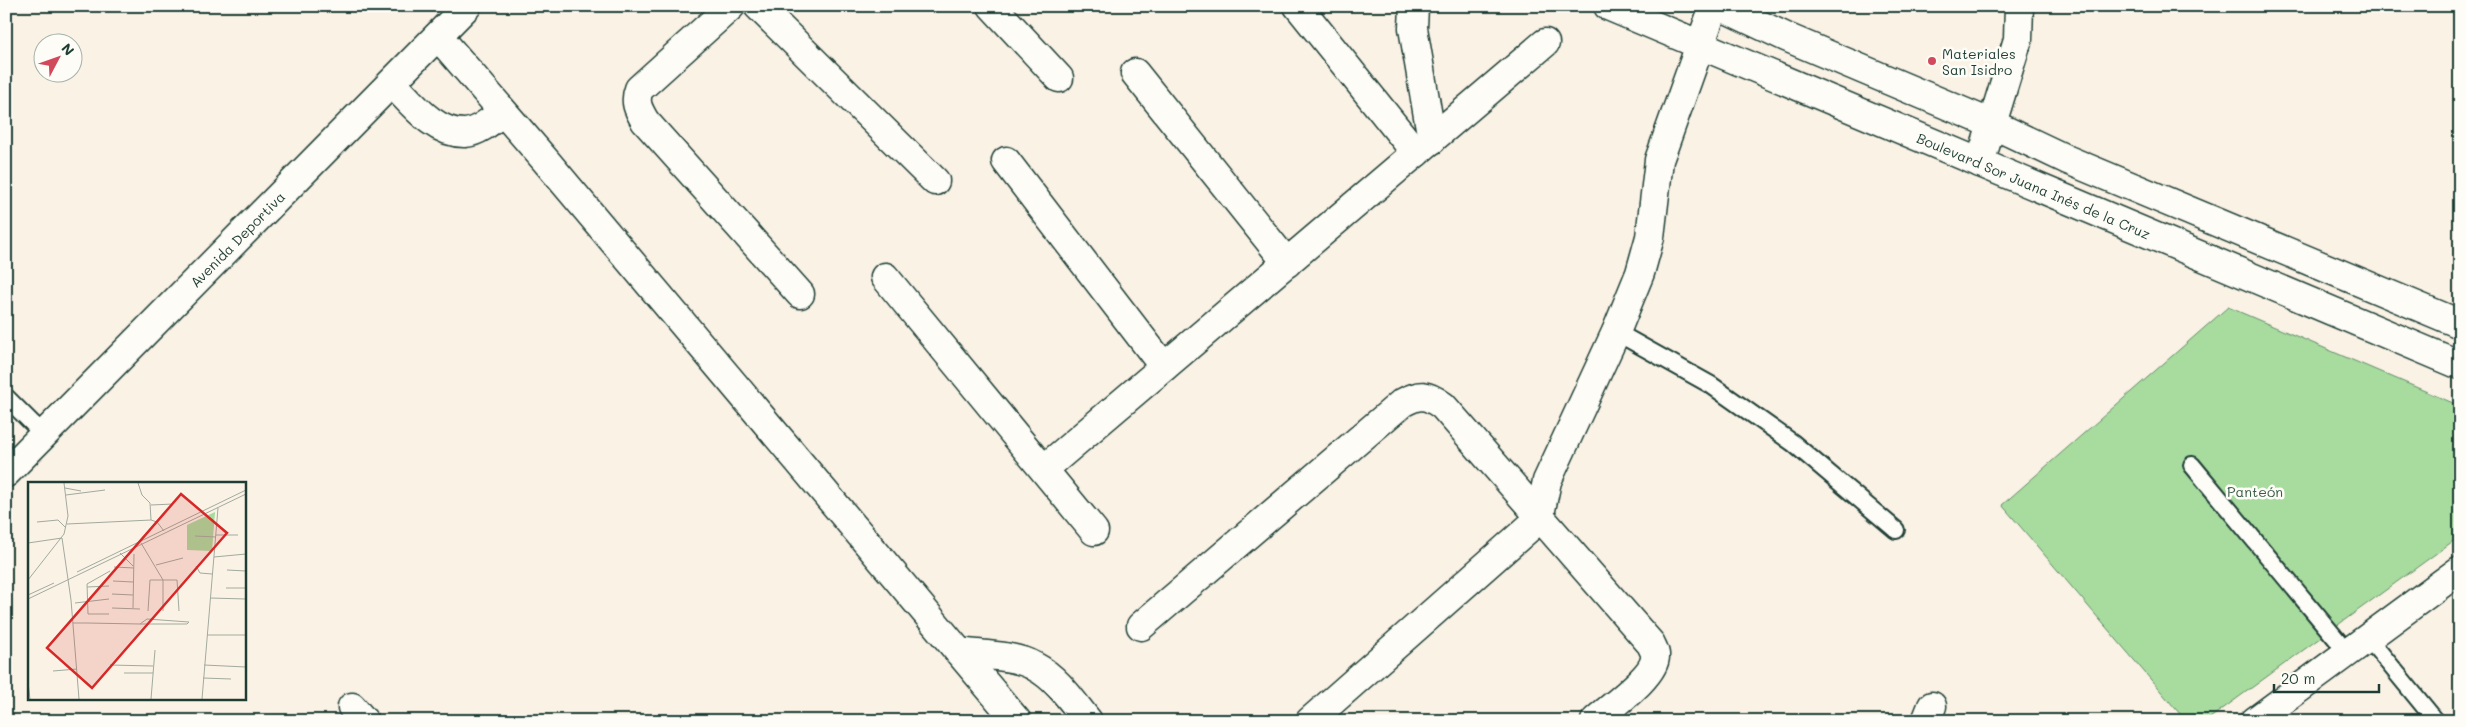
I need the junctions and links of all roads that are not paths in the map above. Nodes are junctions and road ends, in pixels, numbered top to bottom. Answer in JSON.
{"nodes":[{"id":1,"x":467,"y":6,"type":"edge"},
{"id":2,"x":731,"y":6,"type":"edge"},
{"id":3,"x":758,"y":6,"type":"edge"},
{"id":4,"x":992,"y":6,"type":"edge"},
{"id":5,"x":1298,"y":6,"type":"edge"},
{"id":6,"x":1414,"y":6,"type":"edge"},
{"id":7,"x":1608,"y":6,"type":"edge"},
{"id":8,"x":1714,"y":6,"type":"edge"},
{"id":9,"x":1720,"y":6,"type":"edge"},
{"id":10,"x":2019,"y":6,"type":"edge"},
{"id":11,"x":438,"y":36,"type":"junction"},
{"id":12,"x":1545,"y":43,"type":"dead end"},
{"id":13,"x":1701,"y":44,"type":"junction"},
{"id":14,"x":1136,"y":73,"type":"dead end"},
{"id":15,"x":1059,"y":78,"type":"dead end"},
{"id":16,"x":392,"y":83,"type":"junction"},
{"id":17,"x":502,"y":112,"type":"junction"},
{"id":18,"x":1992,"y":124,"type":"junction"},
{"id":19,"x":1424,"y":146,"type":"junction"},
{"id":20,"x":1006,"y":161,"type":"dead end"},
{"id":21,"x":1980,"y":162,"type":"junction"},
{"id":22,"x":936,"y":181,"type":"dead end"},
{"id":23,"x":1287,"y":262,"type":"junction"},
{"id":24,"x":885,"y":277,"type":"dead end"},
{"id":25,"x":800,"y":294,"type":"dead end"},
{"id":26,"x":2460,"y":324,"type":"edge"},
{"id":27,"x":1616,"y":332,"type":"junction"},
{"id":28,"x":2460,"y":366,"type":"edge"},
{"id":29,"x":1164,"y":367,"type":"junction"},
{"id":30,"x":6,"y":397,"type":"edge"},
{"id":31,"x":44,"y":435,"type":"junction"},
{"id":32,"x":2192,"y":465,"type":"dead end"},
{"id":33,"x":1044,"y":469,"type":"junction"},
{"id":34,"x":6,"y":472,"type":"edge"},
{"id":35,"x":1539,"y":519,"type":"junction"},
{"id":36,"x":1896,"y":530,"type":"dead end"},
{"id":37,"x":1094,"y":531,"type":"dead end"},
{"id":38,"x":2460,"y":570,"type":"edge"},
{"id":39,"x":1142,"y":626,"type":"dead end"},
{"id":40,"x":2358,"y":645,"type":"junction"},
{"id":41,"x":959,"y":652,"type":"junction"},
{"id":42,"x":1017,"y":721,"type":"edge"},
{"id":43,"x":1088,"y":721,"type":"edge"},
{"id":44,"x":1310,"y":721,"type":"edge"},
{"id":45,"x":1595,"y":721,"type":"edge"},
{"id":46,"x":2255,"y":721,"type":"edge"},
{"id":47,"x":2436,"y":721,"type":"edge"}],
"edges":[{"from":1,"to":11,"type":"street","name":"Avenida Deportiva"},
{"from":2,"to":25,"type":"street"},
{"from":3,"to":22,"type":"street"},
{"from":4,"to":15,"type":"street"},
{"from":5,"to":19,"type":"street"},
{"from":6,"to":19,"type":"street"},
{"from":7,"to":13,"type":"street","name":"Boulevard Sor Juana Inés de la Cruz"},
{"from":8,"to":13,"type":"street"},
{"from":9,"to":18,"type":"street"},
{"from":10,"to":18,"type":"street"},
{"from":11,"to":16,"type":"street","name":"Avenida Deportiva"},
{"from":11,"to":17,"type":"street"},
{"from":12,"to":19,"type":"street"},
{"from":13,"to":21,"type":"street","name":"Boulevard Sor Juana Inés de la Cruz"},
{"from":13,"to":27,"type":"street"},
{"from":14,"to":23,"type":"street"},
{"from":16,"to":17,"type":"street"},
{"from":16,"to":31,"type":"street","name":"Avenida Deportiva"},
{"from":17,"to":41,"type":"street"},
{"from":18,"to":21,"type":"street"},
{"from":18,"to":26,"type":"street"},
{"from":19,"to":23,"type":"street"},
{"from":20,"to":29,"type":"street"},
{"from":21,"to":28,"type":"street","name":"Boulevard Sor Juana Inés de la Cruz"},
{"from":23,"to":29,"type":"street"},
{"from":24,"to":33,"type":"street"},
{"from":27,"to":35,"type":"street"},
{"from":27,"to":36,"type":"lane"},
{"from":29,"to":33,"type":"street"},
{"from":30,"to":31,"type":"lane"},
{"from":31,"to":34,"type":"street","name":"Avenida Deportiva"},
{"from":32,"to":40,"type":"lane"},
{"from":33,"to":37,"type":"street"},
{"from":35,"to":39,"type":"street"},
{"from":35,"to":44,"type":"street"},
{"from":35,"to":45,"type":"street"},
{"from":38,"to":40,"type":"street"},
{"from":40,"to":46,"type":"street"},
{"from":40,"to":47,"type":"lane"},
{"from":41,"to":42,"type":"street"},
{"from":41,"to":43,"type":"street"}]}
